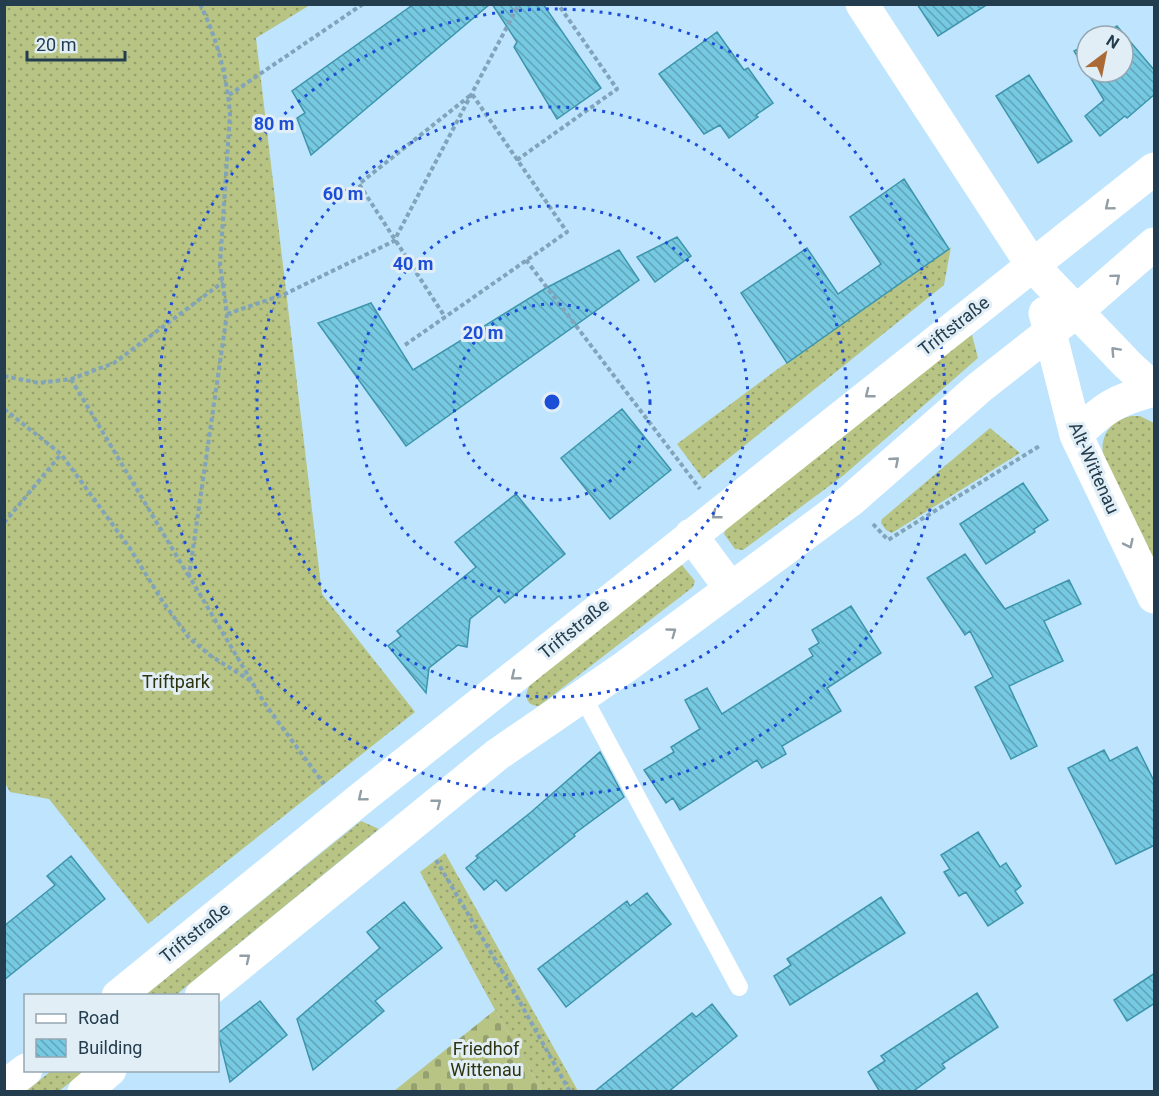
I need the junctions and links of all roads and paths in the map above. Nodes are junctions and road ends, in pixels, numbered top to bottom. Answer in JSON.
{"nodes":[{"id":1,"x":201,"y":4,"type":"edge"},
{"id":2,"x":363,"y":4,"type":"edge"},
{"id":3,"x":519,"y":4,"type":"edge"},
{"id":4,"x":558,"y":4,"type":"edge"},
{"id":5,"x":862,"y":4,"type":"edge"},
{"id":6,"x":472,"y":94,"type":"junction"},
{"id":7,"x":229,"y":95,"type":"junction"},
{"id":8,"x":517,"y":160,"type":"junction"},
{"id":9,"x":1155,"y":169,"type":"edge"},
{"id":10,"x":394,"y":241,"type":"junction"},
{"id":11,"x":1155,"y":244,"type":"edge"},
{"id":12,"x":526,"y":260,"type":"junction"},
{"id":13,"x":1032,"y":265,"type":"junction"},
{"id":14,"x":223,"y":282,"type":"junction"},
{"id":15,"x":1077,"y":311,"type":"junction"},
{"id":16,"x":227,"y":314,"type":"junction"},
{"id":17,"x":445,"y":317,"type":"junction"},
{"id":18,"x":1050,"y":333,"type":"junction"},
{"id":19,"x":405,"y":345,"type":"dead end"},
{"id":20,"x":4,"y":376,"type":"edge"},
{"id":21,"x":71,"y":379,"type":"junction"},
{"id":22,"x":1155,"y":389,"type":"edge"},
{"id":23,"x":4,"y":409,"type":"edge"},
{"id":24,"x":1076,"y":435,"type":"junction"},
{"id":25,"x":1041,"y":445,"type":"dead end"},
{"id":26,"x":60,"y":454,"type":"junction"},
{"id":27,"x":702,"y":491,"type":"dead end"},
{"id":28,"x":870,"y":521,"type":"dead end"},
{"id":29,"x":4,"y":524,"type":"edge"},
{"id":30,"x":691,"y":535,"type":"junction"},
{"id":31,"x":189,"y":576,"type":"junction"},
{"id":32,"x":731,"y":589,"type":"junction"},
{"id":33,"x":1155,"y":597,"type":"edge"},
{"id":34,"x":252,"y":682,"type":"junction"},
{"id":35,"x":582,"y":695,"type":"junction"},
{"id":36,"x":468,"y":714,"type":"junction"},
{"id":37,"x":498,"y":754,"type":"junction"},
{"id":38,"x":324,"y":784,"type":"dead end"},
{"id":39,"x":436,"y":860,"type":"dead end"},
{"id":40,"x":739,"y":987,"type":"dead end"},
{"id":41,"x":120,"y":994,"type":"edge"},
{"id":42,"x":203,"y":994,"type":"edge"},
{"id":43,"x":24,"y":1072,"type":"edge"},
{"id":44,"x":109,"y":1072,"type":"edge"},
{"id":45,"x":4,"y":1087,"type":"edge"},
{"id":46,"x":84,"y":1092,"type":"edge"},
{"id":47,"x":570,"y":1092,"type":"edge"}],
"edges":[{"from":1,"to":7,"type":"path"},
{"from":2,"to":7,"type":"path"},
{"from":3,"to":6,"type":"path"},
{"from":4,"to":8,"type":"path"},
{"from":5,"to":13,"type":"main road","name":"Alt-Wittenau"},
{"from":6,"to":8,"type":"path"},
{"from":6,"to":10,"type":"path"},
{"from":6,"to":10,"type":"path"},
{"from":7,"to":14,"type":"path"},
{"from":8,"to":12,"type":"path"},
{"from":9,"to":13,"type":"main road","name":"Triftstraße","one_way":true},
{"from":10,"to":16,"type":"path"},
{"from":10,"to":17,"type":"path"},
{"from":15,"to":11,"type":"main road","one_way":true},
{"from":12,"to":17,"type":"path"},
{"from":12,"to":27,"type":"path"},
{"from":13,"to":15,"type":"main road","name":"Alt-Wittenau"},
{"from":13,"to":18,"type":"main road","name":"Alt-Wittenau"},
{"from":13,"to":30,"type":"main road","name":"Triftstraße","one_way":true},
{"from":14,"to":16,"type":"path"},
{"from":14,"to":21,"type":"path"},
{"from":15,"to":18,"type":"main road"},
{"from":22,"to":15,"type":"main road","name":"Alt-Wittenau","one_way":true},
{"from":16,"to":31,"type":"path"},
{"from":17,"to":19,"type":"path"},
{"from":18,"to":24,"type":"main road","name":"Alt-Wittenau"},
{"from":32,"to":18,"type":"main road","one_way":true},
{"from":20,"to":21,"type":"path"},
{"from":21,"to":31,"type":"path"},
{"from":22,"to":24,"type":"main road"},
{"from":23,"to":26,"type":"path"},
{"from":24,"to":33,"type":"main road","name":"Alt-Wittenau","one_way":true},
{"from":25,"to":28,"type":"path"},
{"from":26,"to":29,"type":"path"},
{"from":26,"to":34,"type":"path"},
{"from":30,"to":32,"type":"main road"},
{"from":30,"to":36,"type":"main road","name":"Triftstraße","one_way":true},
{"from":31,"to":34,"type":"path"},
{"from":35,"to":32,"type":"main road","one_way":true},
{"from":34,"to":38,"type":"path"},
{"from":35,"to":37,"type":"main road"},
{"from":35,"to":40,"type":"lane"},
{"from":36,"to":37,"type":"main road"},
{"from":36,"to":41,"type":"main road","name":"Triftstraße","one_way":true},
{"from":42,"to":37,"type":"main road","one_way":true},
{"from":39,"to":47,"type":"path"},
{"from":43,"to":45,"type":"main road"},
{"from":44,"to":46,"type":"main road"}]}
